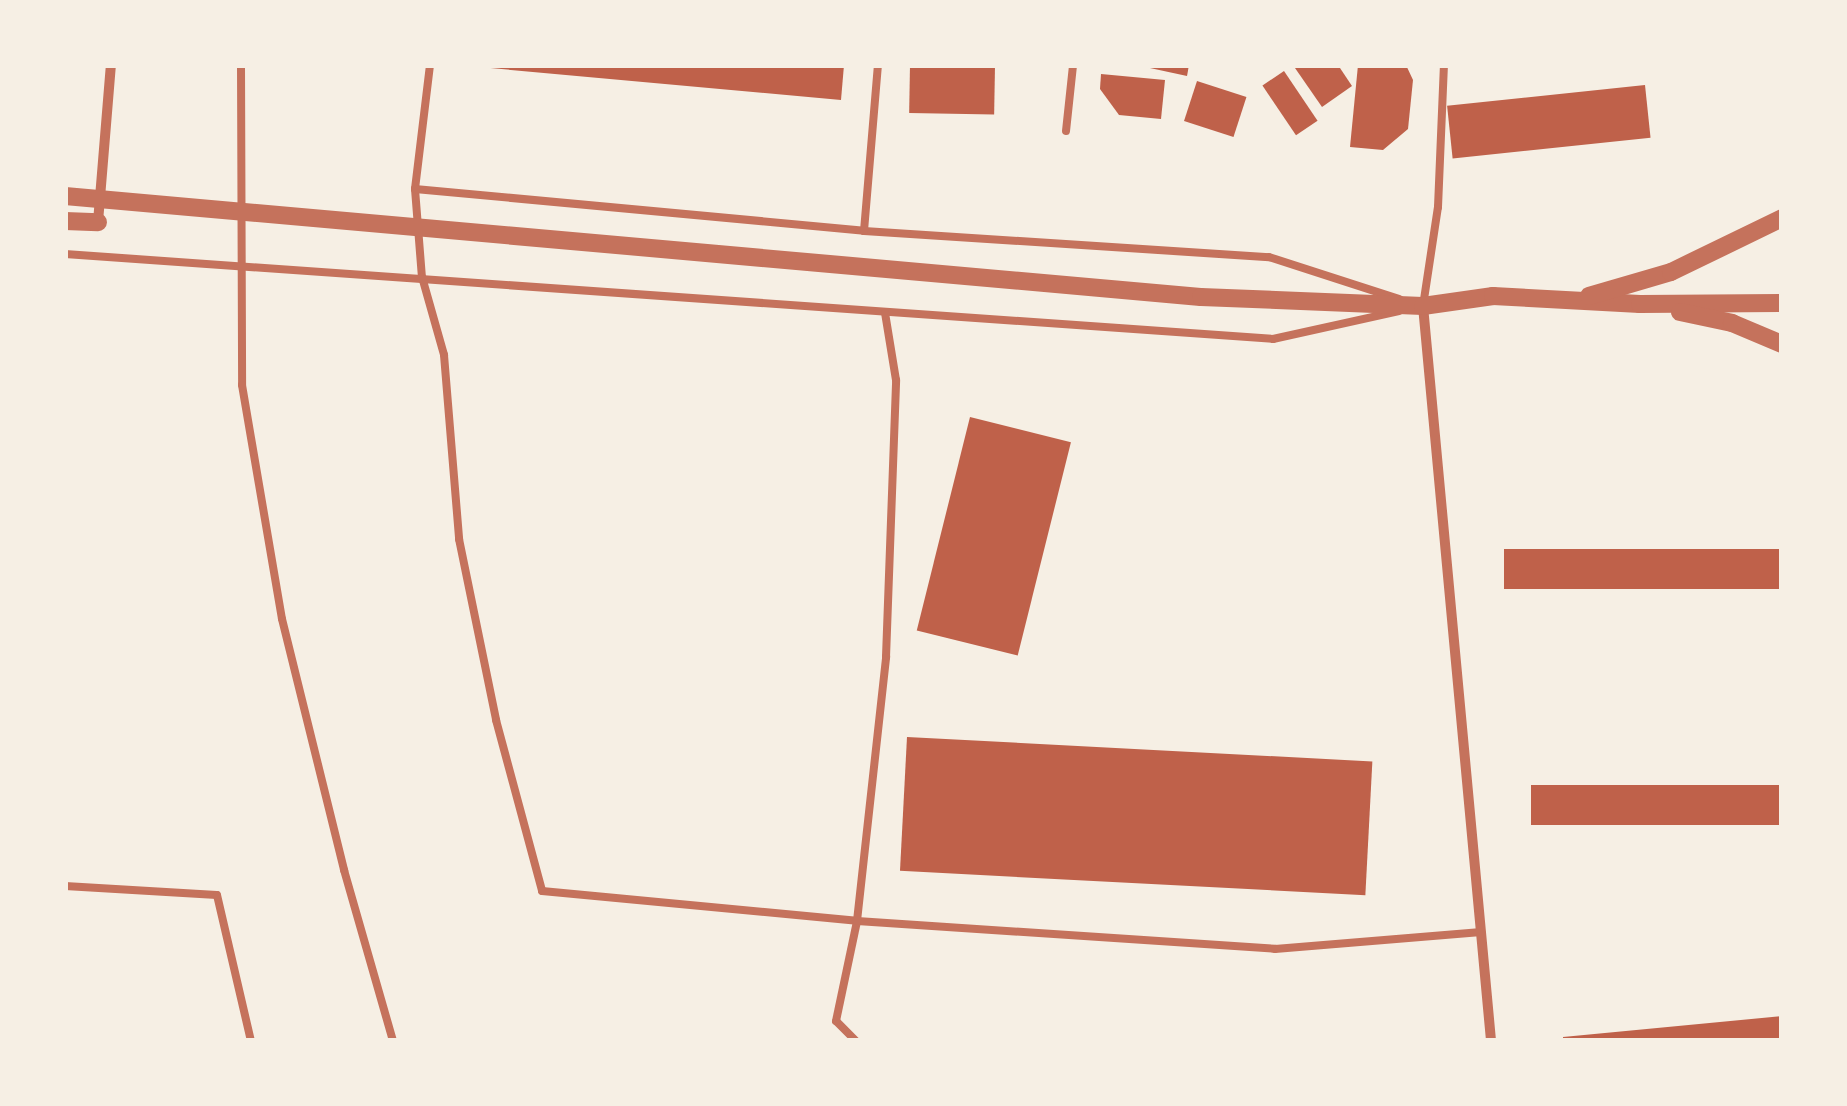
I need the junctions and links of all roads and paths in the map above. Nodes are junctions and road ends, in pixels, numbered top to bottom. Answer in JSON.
{"nodes":[{"id":1,"x":111,"y":65,"type":"edge"},
{"id":2,"x":241,"y":65,"type":"edge"},
{"id":3,"x":430,"y":65,"type":"edge"},
{"id":4,"x":878,"y":65,"type":"edge"},
{"id":5,"x":1072,"y":65,"type":"edge"},
{"id":6,"x":1444,"y":65,"type":"edge"},
{"id":7,"x":1066,"y":132,"type":"dead end"},
{"id":8,"x":416,"y":189,"type":"junction"},
{"id":9,"x":65,"y":196,"type":"edge"},
{"id":10,"x":1782,"y":218,"type":"edge"},
{"id":11,"x":65,"y":221,"type":"edge"},
{"id":12,"x":98,"y":222,"type":"joint"},
{"id":13,"x":864,"y":230,"type":"junction"},
{"id":14,"x":65,"y":254,"type":"edge"},
{"id":15,"x":422,"y":277,"type":"junction"},
{"id":16,"x":1572,"y":301,"type":"junction"},
{"id":17,"x":1782,"y":303,"type":"edge"},
{"id":18,"x":1640,"y":304,"type":"junction"},
{"id":19,"x":1423,"y":306,"type":"junction"},
{"id":20,"x":884,"y":313,"type":"junction"},
{"id":21,"x":1782,"y":344,"type":"edge"},
{"id":22,"x":65,"y":886,"type":"edge"},
{"id":23,"x":857,"y":921,"type":"junction"},
{"id":24,"x":1481,"y":932,"type":"junction"},
{"id":25,"x":252,"y":1041,"type":"edge"},
{"id":26,"x":393,"y":1041,"type":"edge"},
{"id":27,"x":856,"y":1041,"type":"edge"},
{"id":28,"x":1491,"y":1041,"type":"edge"}],
"edges":[{"from":1,"to":12,"type":"street"},
{"from":2,"to":26,"type":"lane"},
{"from":3,"to":8,"type":"lane"},
{"from":4,"to":13,"type":"lane"},
{"from":5,"to":7,"type":"lane"},
{"from":6,"to":19,"type":"lane"},
{"from":8,"to":13,"type":"lane"},
{"from":8,"to":15,"type":"lane"},
{"from":9,"to":19,"type":"street"},
{"from":10,"to":16,"type":"street"},
{"from":11,"to":12,"type":"street"},
{"from":13,"to":19,"type":"lane"},
{"from":14,"to":15,"type":"lane"},
{"from":15,"to":20,"type":"lane"},
{"from":15,"to":23,"type":"lane"},
{"from":16,"to":18,"type":"street"},
{"from":16,"to":19,"type":"street"},
{"from":17,"to":18,"type":"street"},
{"from":18,"to":21,"type":"street"},
{"from":19,"to":20,"type":"lane"},
{"from":19,"to":24,"type":"street"},
{"from":20,"to":23,"type":"lane"},
{"from":22,"to":25,"type":"lane"},
{"from":23,"to":24,"type":"lane"},
{"from":23,"to":27,"type":"lane"},
{"from":24,"to":28,"type":"street"}]}
